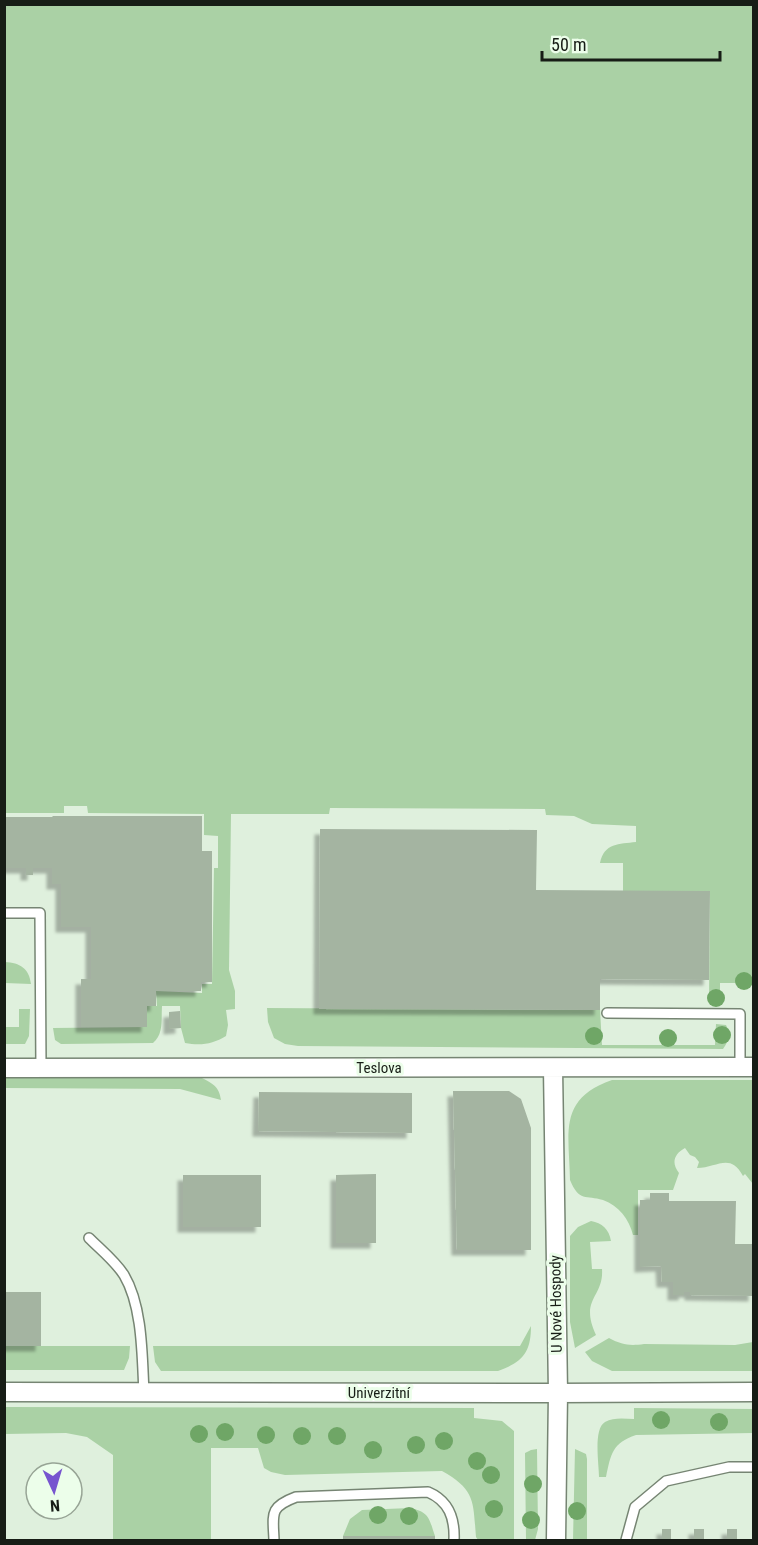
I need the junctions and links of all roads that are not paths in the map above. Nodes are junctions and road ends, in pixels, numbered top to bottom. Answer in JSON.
{"nodes":[{"id":1,"x":4,"y":913,"type":"edge"},
{"id":2,"x":607,"y":1013,"type":"dead end"},
{"id":3,"x":747,"y":1067,"type":"edge"},
{"id":4,"x":4,"y":1068,"type":"edge"},
{"id":5,"x":41,"y":1068,"type":"junction"},
{"id":6,"x":553,"y":1068,"type":"junction"},
{"id":7,"x":89,"y":1238,"type":"dead end"},
{"id":8,"x":4,"y":1392,"type":"edge"},
{"id":9,"x":753,"y":1392,"type":"edge"},
{"id":10,"x":144,"y":1393,"type":"junction"},
{"id":11,"x":558,"y":1394,"type":"junction"},
{"id":12,"x":753,"y":1467,"type":"edge"},
{"id":13,"x":274,"y":1540,"type":"edge"},
{"id":14,"x":454,"y":1540,"type":"edge"},
{"id":15,"x":556,"y":1540,"type":"edge"},
{"id":16,"x":626,"y":1540,"type":"edge"}],
"edges":[{"from":1,"to":5,"type":"lane"},
{"from":2,"to":3,"type":"lane"},
{"from":3,"to":6,"type":"street","name":"Teslova"},
{"from":4,"to":5,"type":"street","name":"Teslova"},
{"from":5,"to":6,"type":"street","name":"Teslova"},
{"from":6,"to":11,"type":"street","name":"U Nové Hospody"},
{"from":7,"to":10,"type":"lane"},
{"from":8,"to":10,"type":"street","name":"Univerzitní"},
{"from":9,"to":11,"type":"street","name":"Univerzitní"},
{"from":10,"to":11,"type":"street","name":"Univerzitní"},
{"from":11,"to":15,"type":"street","name":"U Nové Hospody"},
{"from":12,"to":16,"type":"lane"},
{"from":13,"to":14,"type":"lane"}]}
